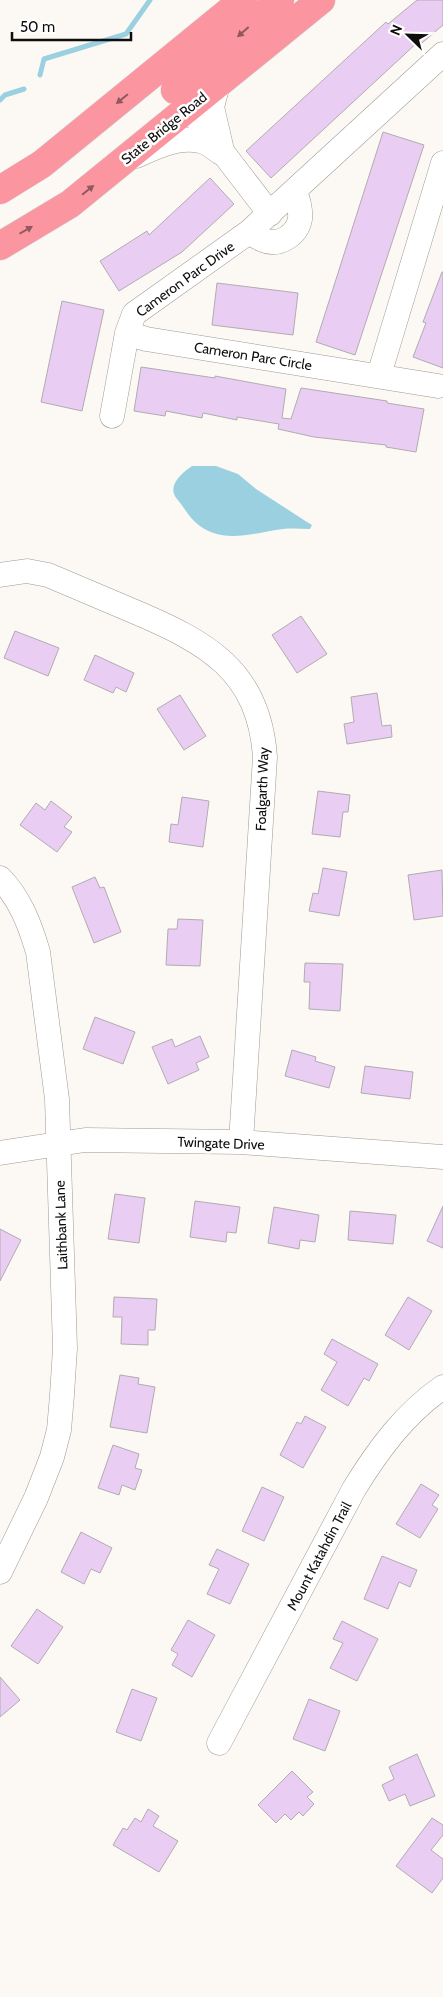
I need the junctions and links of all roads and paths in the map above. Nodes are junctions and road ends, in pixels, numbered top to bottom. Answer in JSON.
{"nodes":[{"id":1,"x":243,"y":0,"type":"edge"},
{"id":2,"x":280,"y":0,"type":"edge"},
{"id":3,"x":322,"y":0,"type":"edge"},
{"id":4,"x":439,"y":66,"type":"edge"},
{"id":5,"x":218,"y":84,"type":"junction"},
{"id":6,"x":174,"y":89,"type":"junction"},
{"id":7,"x":224,"y":155,"type":"junction"},
{"id":8,"x":123,"y":162,"type":"junction"},
{"id":9,"x":443,"y":164,"type":"edge"},
{"id":10,"x":0,"y":190,"type":"edge"},
{"id":11,"x":295,"y":191,"type":"junction"},
{"id":12,"x":270,"y":214,"type":"junction"},
{"id":13,"x":249,"y":232,"type":"junction"},
{"id":14,"x":0,"y":246,"type":"edge"},
{"id":15,"x":127,"y":333,"type":"junction"},
{"id":16,"x":379,"y":375,"type":"junction"},
{"id":17,"x":438,"y":386,"type":"dead end"},
{"id":18,"x":112,"y":416,"type":"dead end"},
{"id":19,"x":0,"y":575,"type":"edge"},
{"id":20,"x":0,"y":878,"type":"edge"},
{"id":21,"x":59,"y":1142,"type":"junction"},
{"id":22,"x":241,"y":1142,"type":"junction"},
{"id":23,"x":0,"y":1153,"type":"edge"},
{"id":24,"x":443,"y":1157,"type":"edge"},
{"id":25,"x":443,"y":1387,"type":"edge"},
{"id":26,"x":0,"y":1572,"type":"edge"},
{"id":27,"x":219,"y":1743,"type":"dead end"}],
"edges":[{"from":1,"to":6,"type":"highway","name":"State Bridge Road"},
{"from":2,"to":6,"type":"highway","one_way":true},
{"from":3,"to":5,"type":"highway","name":"State Bridge Road"},
{"from":4,"to":11,"type":"street","name":"Cameron Parc Drive"},
{"from":5,"to":6,"type":"highway","name":"State Bridge Road"},
{"from":5,"to":7,"type":"street"},
{"from":6,"to":7,"type":"street"},
{"from":6,"to":8,"type":"highway","name":"State Bridge Road"},
{"from":6,"to":10,"type":"highway","name":"State Bridge Road","one_way":true},
{"from":7,"to":8,"type":"street"},
{"from":7,"to":12,"type":"street"},
{"from":14,"to":8,"type":"highway","name":"State Bridge Road","one_way":true},
{"from":9,"to":16,"type":"street"},
{"from":11,"to":12,"type":"street","name":"Cameron Parc Drive"},
{"from":11,"to":13,"type":"street"},
{"from":12,"to":13,"type":"street","name":"Cameron Parc Drive"},
{"from":13,"to":15,"type":"street","name":"Cameron Parc Drive"},
{"from":15,"to":16,"type":"street","name":"Cameron Parc Circle"},
{"from":15,"to":18,"type":"street","name":"Cameron Parc Drive"},
{"from":16,"to":17,"type":"street","name":"Cameron Parc Circle"},
{"from":19,"to":22,"type":"street","name":"Foalgarth Way"},
{"from":20,"to":21,"type":"street","name":"Laithbank Lane"},
{"from":21,"to":22,"type":"street","name":"Twingate Drive"},
{"from":21,"to":23,"type":"street","name":"Twingate Drive"},
{"from":21,"to":26,"type":"street","name":"Laithbank Lane"},
{"from":22,"to":24,"type":"street","name":"Twingate Drive"},
{"from":25,"to":27,"type":"street","name":"Mount Katahdin Trail"}]}
